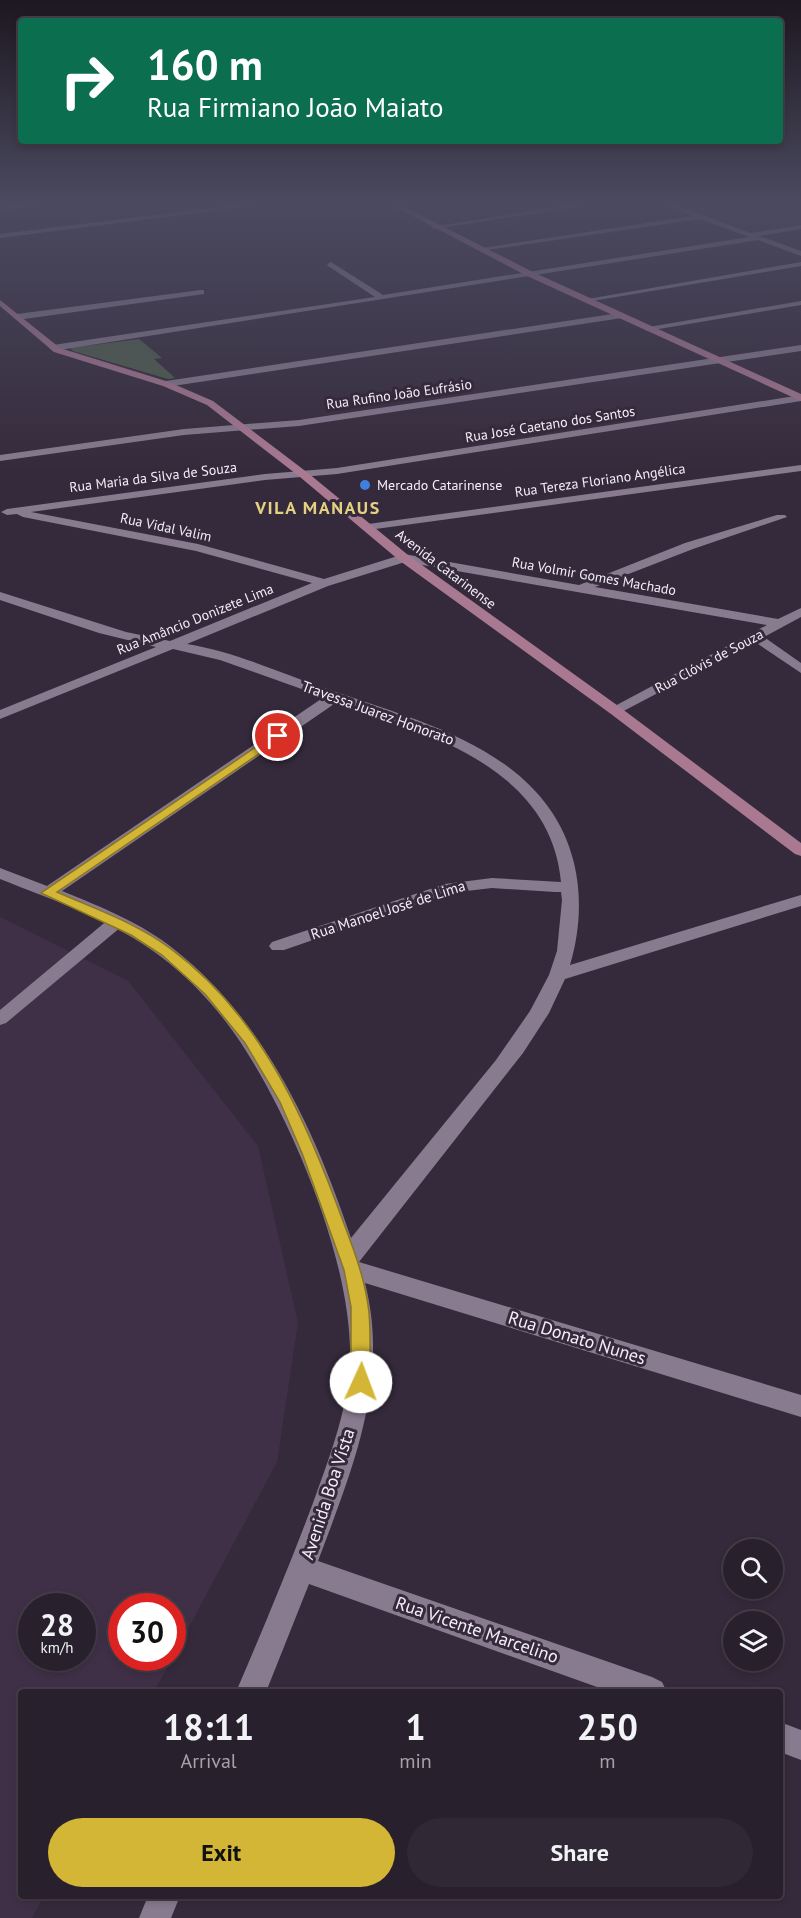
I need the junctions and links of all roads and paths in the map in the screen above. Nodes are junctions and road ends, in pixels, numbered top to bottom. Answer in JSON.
{"nodes":[{"id":1,"x":197,"y":293,"type":"edge"},
{"id":2,"x":374,"y":293,"type":"edge"},
{"id":3,"x":416,"y":293,"type":"edge"},
{"id":4,"x":570,"y":293,"type":"edge"},
{"id":5,"x":631,"y":293,"type":"edge"},
{"id":6,"x":382,"y":298,"type":"junction"},
{"id":7,"x":586,"y":300,"type":"junction"},
{"id":8,"x":0,"y":302,"type":"edge"},
{"id":9,"x":801,"y":303,"type":"edge"},
{"id":10,"x":619,"y":316,"type":"junction"},
{"id":11,"x":17,"y":317,"type":"junction"},
{"id":12,"x":647,"y":328,"type":"junction"},
{"id":13,"x":53,"y":348,"type":"junction"},
{"id":14,"x":801,"y":348,"type":"edge"},
{"id":15,"x":719,"y":362,"type":"junction"},
{"id":16,"x":166,"y":384,"type":"junction"},
{"id":17,"x":801,"y":398,"type":"edge"},
{"id":18,"x":240,"y":426,"type":"junction"},
{"id":19,"x":0,"y":458,"type":"edge"},
{"id":20,"x":801,"y":468,"type":"edge"},
{"id":21,"x":304,"y":475,"type":"junction"},
{"id":22,"x":4,"y":512,"type":"edge"},
{"id":23,"x":781,"y":517,"type":"dead end"},
{"id":24,"x":368,"y":527,"type":"junction"},
{"id":25,"x":404,"y":558,"type":"junction"},
{"id":26,"x":324,"y":583,"type":"junction"},
{"id":27,"x":581,"y":589,"type":"junction"},
{"id":28,"x":0,"y":596,"type":"edge"},
{"id":29,"x":801,"y":612,"type":"edge"},
{"id":30,"x":779,"y":623,"type":"junction"},
{"id":31,"x":756,"y":637,"type":"junction"},
{"id":32,"x":171,"y":645,"type":"junction"},
{"id":33,"x":801,"y":669,"type":"edge"},
{"id":34,"x":336,"y":696,"type":"junction"},
{"id":35,"x":616,"y":711,"type":"junction"},
{"id":36,"x":0,"y":715,"type":"edge"},
{"id":37,"x":801,"y":851,"type":"edge"},
{"id":38,"x":0,"y":873,"type":"edge"},
{"id":39,"x":571,"y":888,"type":"junction"},
{"id":40,"x":48,"y":893,"type":"junction"},
{"id":41,"x":801,"y":900,"type":"edge"},
{"id":42,"x":115,"y":923,"type":"junction"},
{"id":43,"x":278,"y":946,"type":"dead end"},
{"id":44,"x":558,"y":975,"type":"junction"},
{"id":45,"x":0,"y":1018,"type":"edge"},
{"id":46,"x":350,"y":1264,"type":"junction"},
{"id":47,"x":801,"y":1406,"type":"edge"},
{"id":48,"x":303,"y":1569,"type":"junction"},
{"id":49,"x":252,"y":1689,"type":"edge"},
{"id":50,"x":643,"y":1689,"type":"edge"},
{"id":51,"x":783,"y":1738,"type":"edge"},
{"id":52,"x":801,"y":1745,"type":"edge"},
{"id":53,"x":163,"y":1899,"type":"edge"},
{"id":54,"x":155,"y":1918,"type":"edge"}],
"edges":[{"from":1,"to":11,"type":"street"},
{"from":2,"to":6,"type":"street"},
{"from":3,"to":6,"type":"street"},
{"from":4,"to":7,"type":"street"},
{"from":5,"to":7,"type":"street"},
{"from":6,"to":13,"type":"street"},
{"from":7,"to":10,"type":"street"},
{"from":8,"to":11,"type":"street","name":"Avenida Catarinense"},
{"from":9,"to":12,"type":"street"},
{"from":10,"to":12,"type":"street"},
{"from":10,"to":16,"type":"street"},
{"from":11,"to":13,"type":"street","name":"Avenida Catarinense"},
{"from":12,"to":15,"type":"street"},
{"from":13,"to":16,"type":"street","name":"Avenida Catarinense"},
{"from":14,"to":15,"type":"street","name":"Rua Rufino João Eufrásio"},
{"from":15,"to":17,"type":"street"},
{"from":15,"to":18,"type":"street","name":"Rua Rufino João Eufrásio"},
{"from":16,"to":18,"type":"street","name":"Avenida Catarinense"},
{"from":17,"to":21,"type":"street","name":"Rua José Caetano dos Santos"},
{"from":18,"to":19,"type":"street","name":"Rua Rufino João Eufrásio"},
{"from":18,"to":21,"type":"street","name":"Avenida Catarinense"},
{"from":20,"to":24,"type":"street","name":"Rua Tereza Floriano Angélica"},
{"from":21,"to":22,"type":"street","name":"Rua Maria da Silva de Souza"},
{"from":21,"to":24,"type":"street","name":"Avenida Catarinense"},
{"from":22,"to":26,"type":"street","name":"Rua Vidal Valim"},
{"from":23,"to":27,"type":"street"},
{"from":24,"to":25,"type":"street","name":"Avenida Catarinense"},
{"from":25,"to":26,"type":"street","name":"Rua Amâncio Donizete Lima"},
{"from":25,"to":27,"type":"street","name":"Rua Volmir Gomes Machado"},
{"from":25,"to":35,"type":"street","name":"Avenida Catarinense"},
{"from":26,"to":32,"type":"street","name":"Rua Amâncio Donizete Lima"},
{"from":27,"to":30,"type":"street","name":"Rua Volmir Gomes Machado"},
{"from":28,"to":32,"type":"street","name":"Travessa Juarez Honorato"},
{"from":29,"to":30,"type":"street","name":"Rua Clóvis de Souza"},
{"from":30,"to":31,"type":"street","name":"Rua Clóvis de Souza"},
{"from":31,"to":33,"type":"street"},
{"from":31,"to":35,"type":"street","name":"Rua Clóvis de Souza"},
{"from":32,"to":34,"type":"street","name":"Travessa Juarez Honorato"},
{"from":32,"to":36,"type":"street","name":"Rua Amâncio Donizete Lima"},
{"from":34,"to":39,"type":"street","name":"Travessa Juarez Honorato"},
{"from":34,"to":40,"type":"street"},
{"from":35,"to":37,"type":"street","name":"Avenida Catarinense"},
{"from":38,"to":40,"type":"street","name":"Avenida Boa Vista"},
{"from":39,"to":43,"type":"street","name":"Rua Manoel José de Lima"},
{"from":39,"to":44,"type":"street","name":"Travessa Juarez Honorato"},
{"from":40,"to":42,"type":"street","name":"Avenida Boa Vista"},
{"from":41,"to":44,"type":"street"},
{"from":42,"to":45,"type":"lane"},
{"from":42,"to":46,"type":"street","name":"Avenida Boa Vista"},
{"from":44,"to":46,"type":"street","name":"Travessa Juarez Honorato"},
{"from":46,"to":47,"type":"street","name":"Rua Donato Nunes"},
{"from":46,"to":48,"type":"street","name":"Avenida Boa Vista"},
{"from":48,"to":49,"type":"street","name":"Avenida Boa Vista"},
{"from":48,"to":50,"type":"street","name":"Rua Vicente Marcelino"},
{"from":51,"to":52,"type":"street"},
{"from":53,"to":54,"type":"street"}]}
